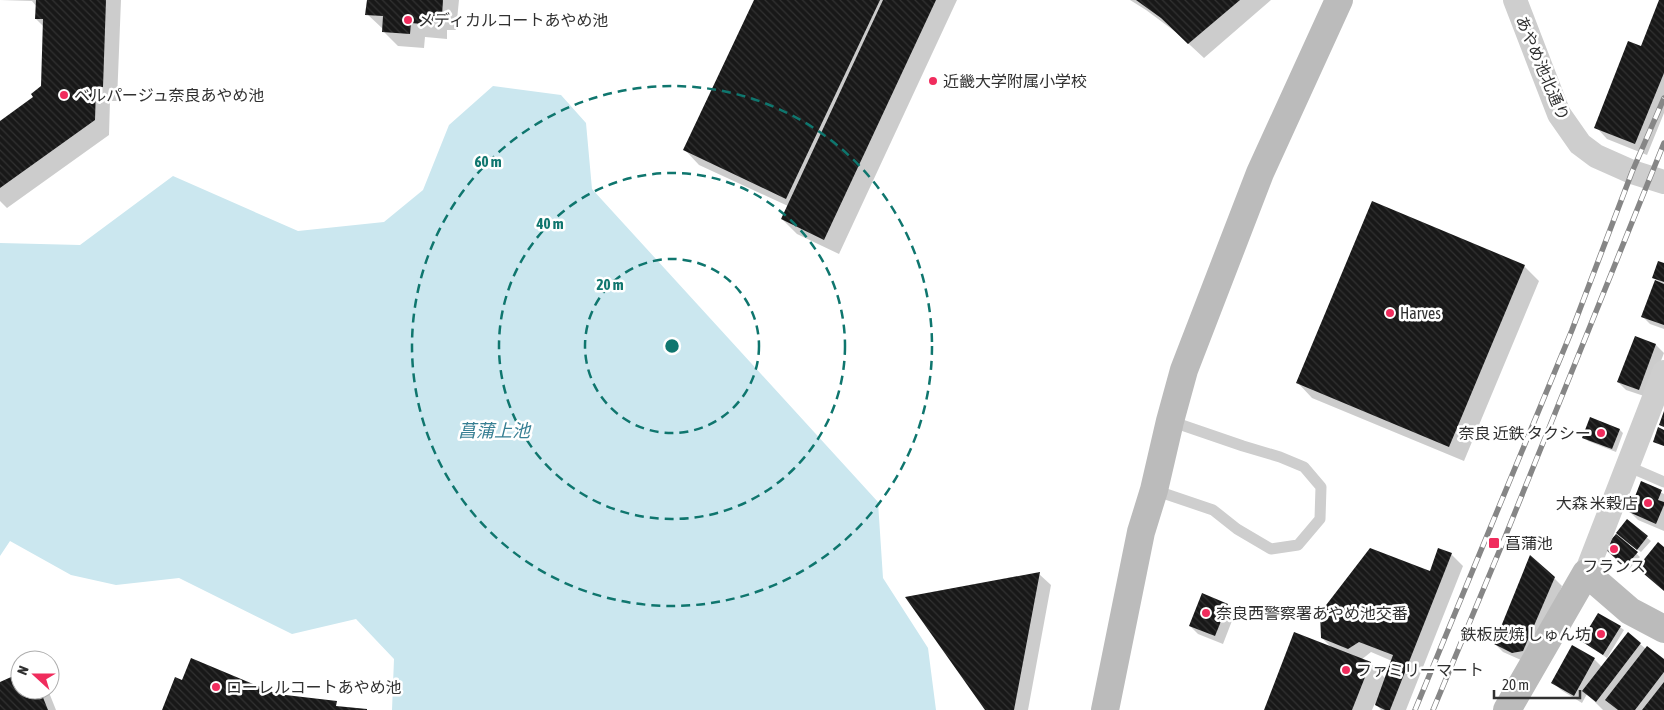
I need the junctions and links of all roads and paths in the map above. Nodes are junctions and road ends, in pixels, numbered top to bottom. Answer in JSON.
{"nodes":[{"id":1,"x":1339,"y":0,"type":"edge"},
{"id":2,"x":1514,"y":0,"type":"edge"},
{"id":3,"x":1664,"y":182,"type":"edge"},
{"id":4,"x":1664,"y":372,"type":"edge"},
{"id":5,"x":1170,"y":421,"type":"junction"},
{"id":6,"x":1627,"y":466,"type":"junction"},
{"id":7,"x":1664,"y":482,"type":"edge"},
{"id":8,"x":1154,"y":490,"type":"junction"},
{"id":9,"x":1586,"y":572,"type":"junction"},
{"id":10,"x":1664,"y":629,"type":"edge"},
{"id":11,"x":1106,"y":710,"type":"edge"},
{"id":12,"x":1507,"y":710,"type":"edge"}],
"edges":[{"from":1,"to":5,"type":"street"},
{"from":2,"to":3,"type":"street","name":"あやめ池北通り"},
{"from":4,"to":6,"type":"street"},
{"from":5,"to":8,"type":"street"},
{"from":5,"to":8,"type":"lane"},
{"from":6,"to":7,"type":"lane"},
{"from":6,"to":9,"type":"street"},
{"from":8,"to":11,"type":"street"},
{"from":9,"to":10,"type":"street"},
{"from":9,"to":12,"type":"street"}]}
